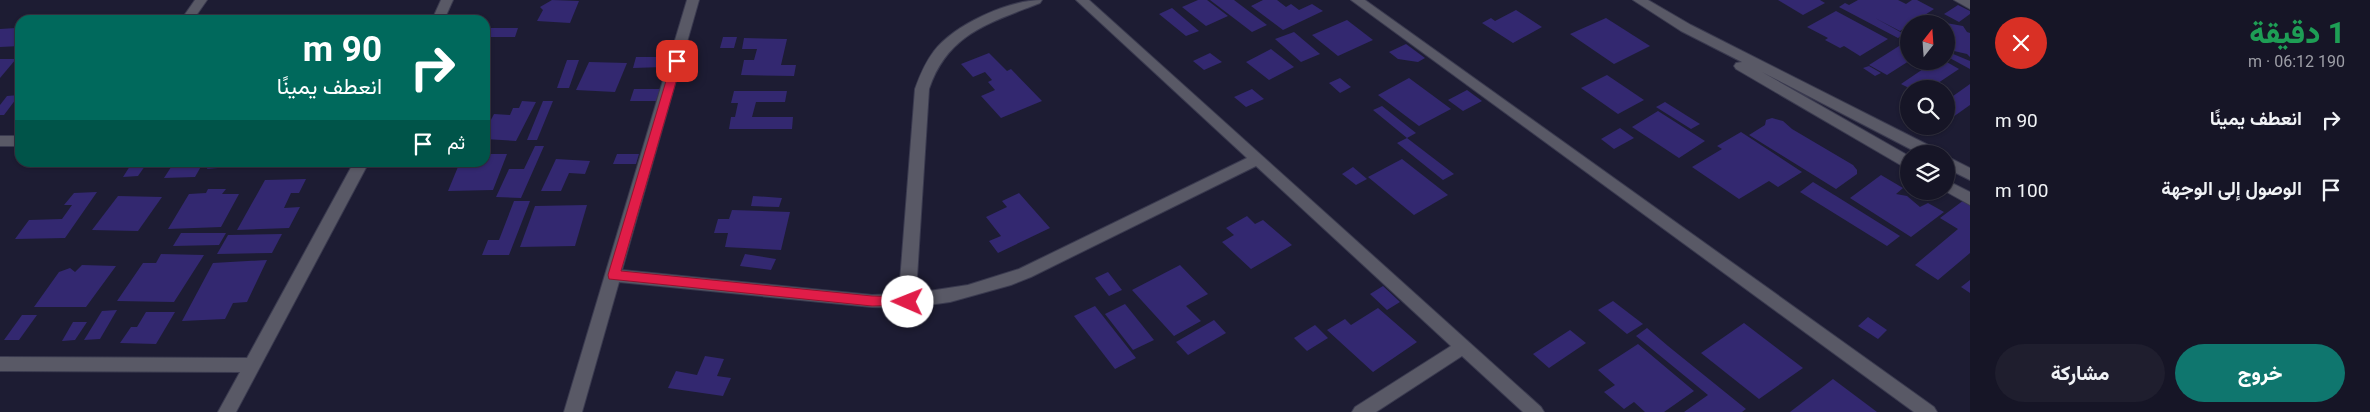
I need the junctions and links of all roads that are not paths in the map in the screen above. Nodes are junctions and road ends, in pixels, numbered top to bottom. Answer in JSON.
{"nodes":[{"id":1,"x":201,"y":0,"type":"edge"},
{"id":2,"x":447,"y":0,"type":"edge"},
{"id":3,"x":693,"y":0,"type":"edge"},
{"id":4,"x":1036,"y":0,"type":"edge"},
{"id":5,"x":1082,"y":0,"type":"edge"},
{"id":6,"x":1357,"y":0,"type":"edge"},
{"id":7,"x":1639,"y":0,"type":"edge"},
{"id":8,"x":1960,"y":0,"type":"edge"},
{"id":9,"x":1970,"y":5,"type":"edge"},
{"id":10,"x":190,"y":15,"type":"edge"},
{"id":11,"x":440,"y":15,"type":"edge"},
{"id":12,"x":1686,"y":28,"type":"junction"},
{"id":13,"x":0,"y":141,"type":"edge"},
{"id":14,"x":15,"y":141,"type":"edge"},
{"id":15,"x":1915,"y":145,"type":"edge"},
{"id":16,"x":1900,"y":157,"type":"edge"},
{"id":17,"x":1258,"y":159,"type":"junction"},
{"id":18,"x":1955,"y":166,"type":"edge"},
{"id":19,"x":359,"y":167,"type":"edge"},
{"id":20,"x":1970,"y":175,"type":"edge"},
{"id":21,"x":1955,"y":190,"type":"edge"},
{"id":22,"x":1970,"y":199,"type":"edge"},
{"id":23,"x":614,"y":275,"type":"junction"},
{"id":24,"x":908,"y":302,"type":"junction"},
{"id":25,"x":1462,"y":347,"type":"junction"},
{"id":26,"x":0,"y":364,"type":"edge"},
{"id":27,"x":252,"y":364,"type":"junction"},
{"id":28,"x":227,"y":412,"type":"edge"},
{"id":29,"x":573,"y":412,"type":"edge"},
{"id":30,"x":1361,"y":412,"type":"edge"},
{"id":31,"x":1535,"y":412,"type":"edge"},
{"id":32,"x":1928,"y":412,"type":"edge"}],
"edges":[{"from":1,"to":10,"type":"street"},
{"from":2,"to":11,"type":"street"},
{"from":3,"to":23,"type":"street"},
{"from":4,"to":24,"type":"street"},
{"from":5,"to":17,"type":"street"},
{"from":6,"to":32,"type":"street"},
{"from":7,"to":12,"type":"street"},
{"from":8,"to":9,"type":"street"},
{"from":12,"to":15,"type":"street"},
{"from":12,"to":16,"type":"street"},
{"from":13,"to":14,"type":"street"},
{"from":17,"to":24,"type":"street"},
{"from":17,"to":25,"type":"street"},
{"from":18,"to":20,"type":"street"},
{"from":19,"to":27,"type":"street"},
{"from":21,"to":22,"type":"street"},
{"from":23,"to":24,"type":"street"},
{"from":23,"to":29,"type":"street"},
{"from":25,"to":30,"type":"street"},
{"from":25,"to":31,"type":"street"},
{"from":26,"to":27,"type":"street"},
{"from":27,"to":28,"type":"street"}]}
